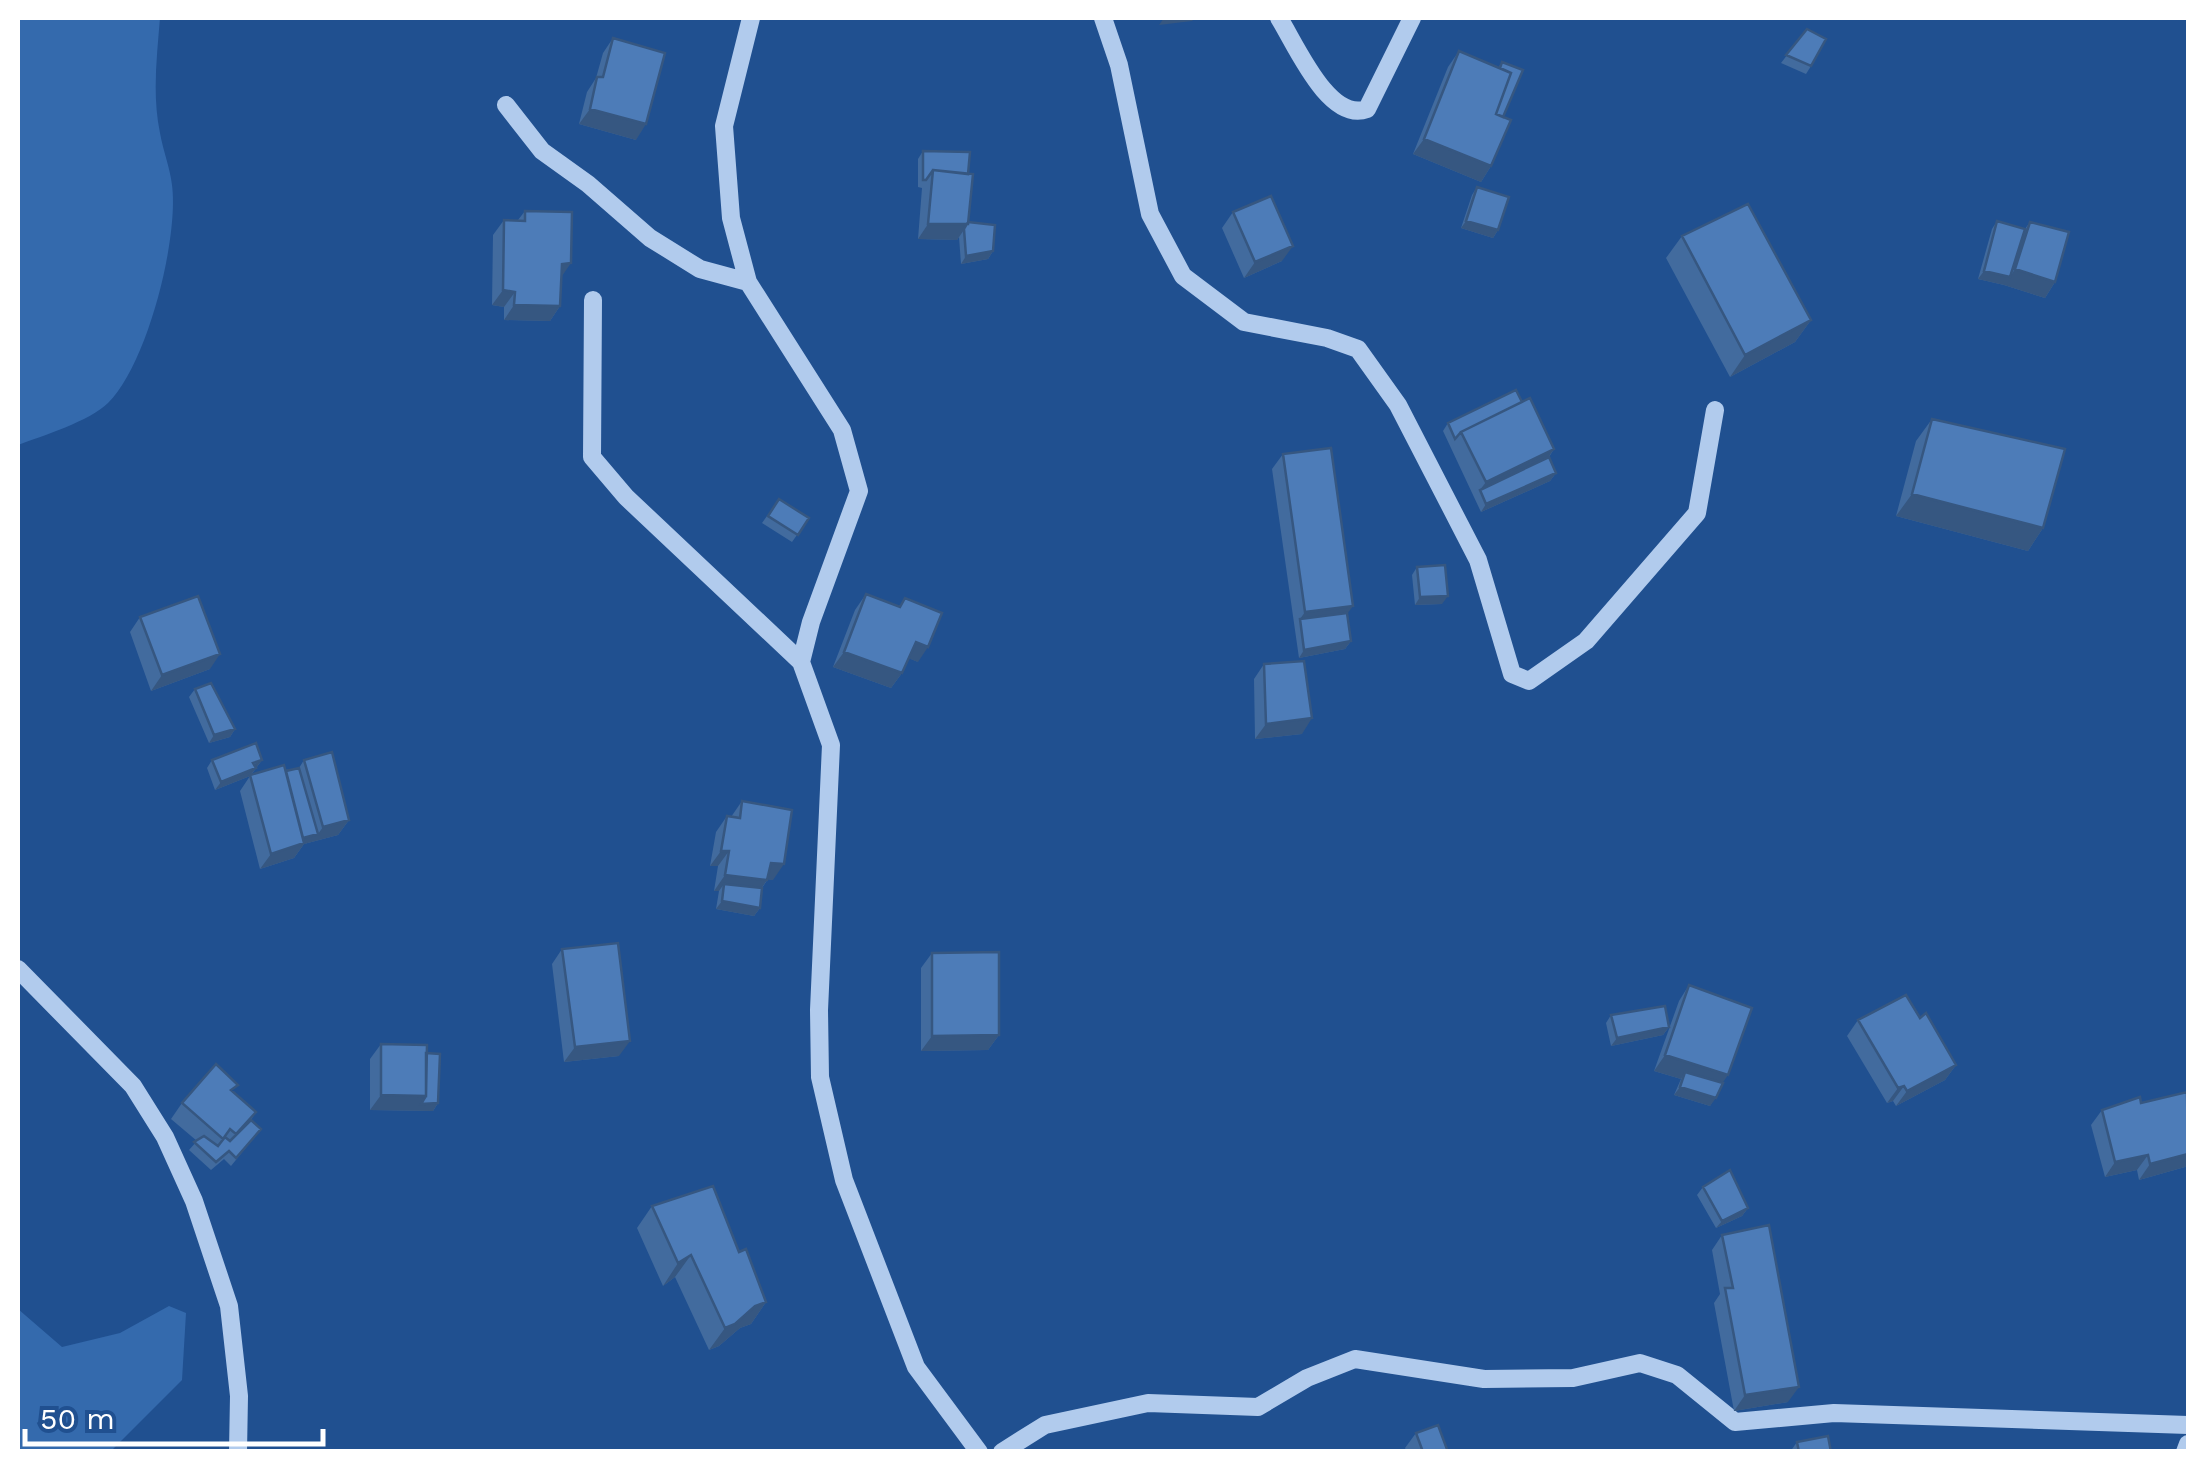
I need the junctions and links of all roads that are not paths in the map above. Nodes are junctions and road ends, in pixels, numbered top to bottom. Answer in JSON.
{"nodes":[{"id":1,"x":751,"y":18,"type":"edge"},
{"id":2,"x":1103,"y":18,"type":"edge"},
{"id":3,"x":1279,"y":18,"type":"edge"},
{"id":4,"x":1412,"y":18,"type":"edge"},
{"id":5,"x":506,"y":105,"type":"dead end"},
{"id":6,"x":748,"y":282,"type":"junction"},
{"id":7,"x":593,"y":300,"type":"dead end"},
{"id":8,"x":1715,"y":410,"type":"dead end"},
{"id":9,"x":801,"y":662,"type":"junction"},
{"id":10,"x":18,"y":969,"type":"edge"},
{"id":11,"x":2188,"y":1425,"type":"edge"},
{"id":12,"x":2188,"y":1444,"type":"edge"},
{"id":13,"x":238,"y":1452,"type":"edge"},
{"id":14,"x":978,"y":1452,"type":"edge"},
{"id":15,"x":1002,"y":1452,"type":"edge"},
{"id":16,"x":2185,"y":1452,"type":"edge"}],
"edges":[{"from":1,"to":6,"type":"street"},
{"from":2,"to":8,"type":"street"},
{"from":3,"to":4,"type":"street"},
{"from":5,"to":6,"type":"street"},
{"from":6,"to":9,"type":"street"},
{"from":7,"to":9,"type":"street"},
{"from":9,"to":14,"type":"street"},
{"from":10,"to":13,"type":"street"},
{"from":11,"to":15,"type":"street"},
{"from":12,"to":16,"type":"street"}]}
